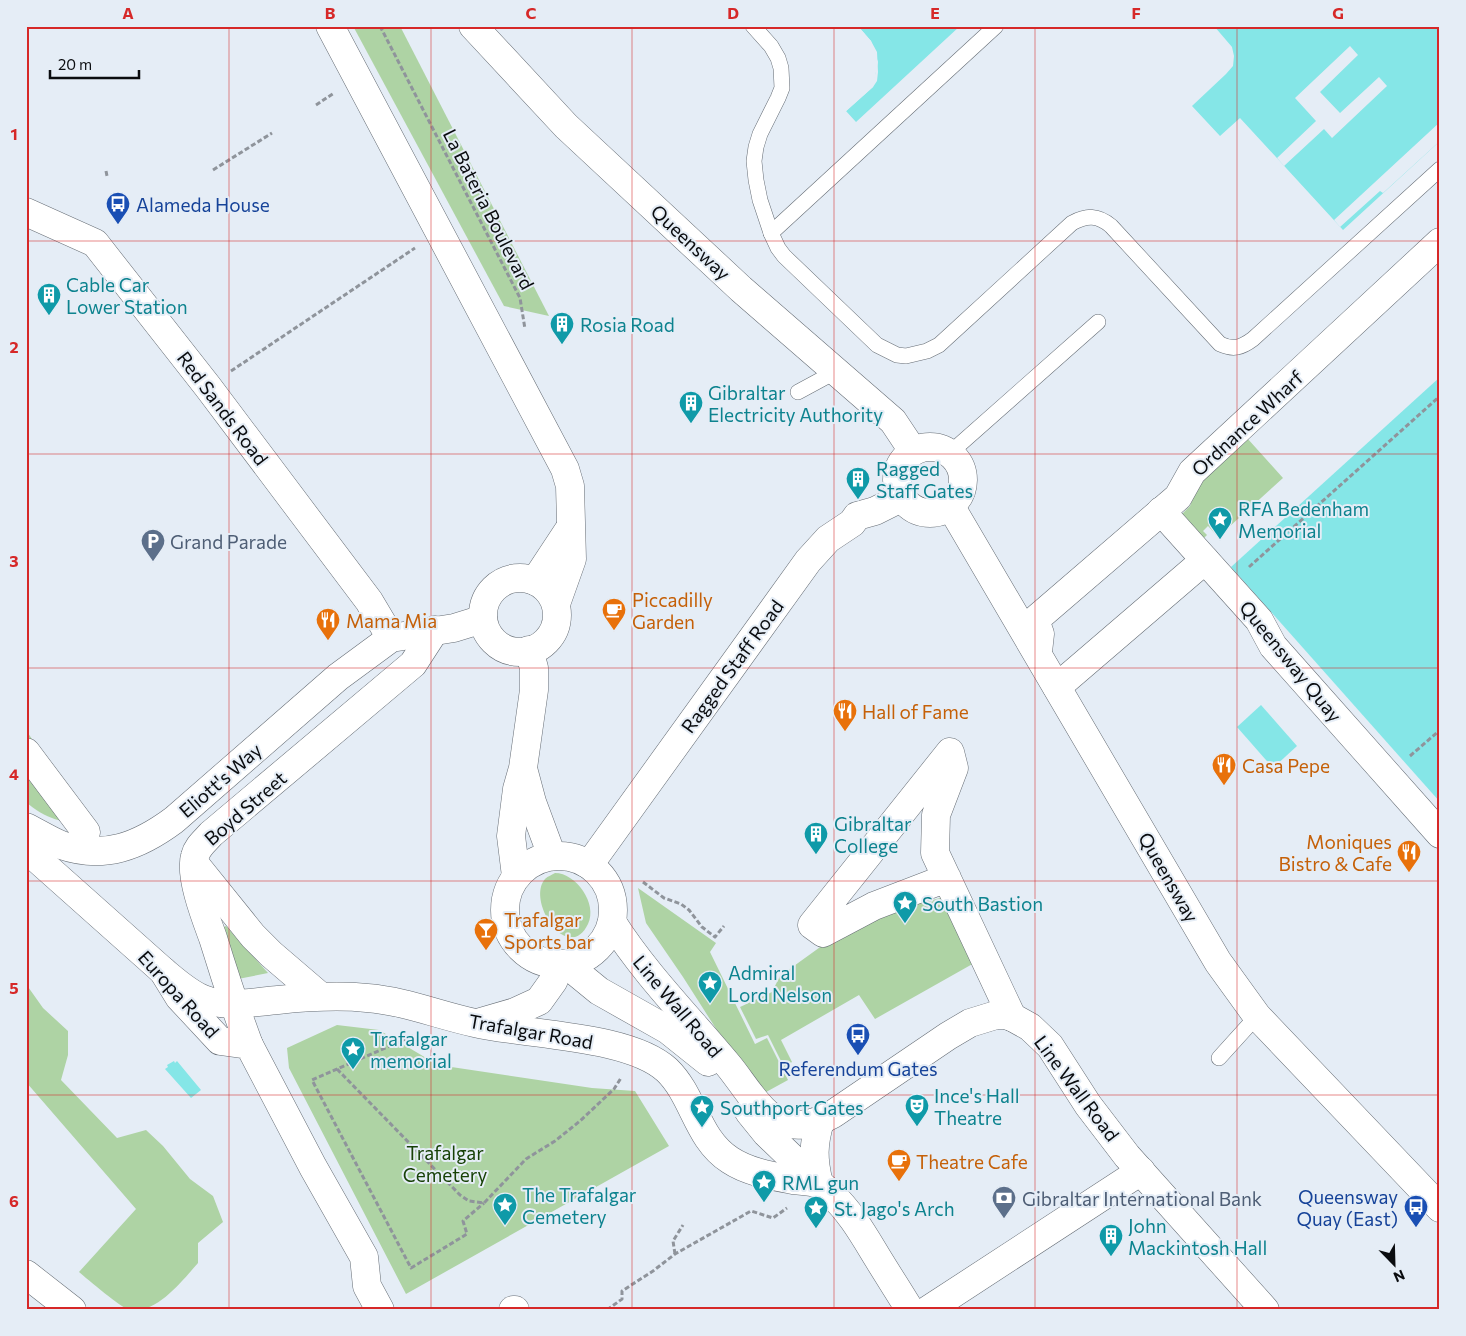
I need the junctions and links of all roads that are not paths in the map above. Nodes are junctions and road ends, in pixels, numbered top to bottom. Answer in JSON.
{"nodes":[{"id":1,"x":330,"y":26,"type":"edge"},
{"id":2,"x":473,"y":26,"type":"edge"},
{"id":3,"x":753,"y":26,"type":"edge"},
{"id":4,"x":996,"y":26,"type":"edge"},
{"id":5,"x":1440,"y":168,"type":"edge"},
{"id":6,"x":26,"y":212,"type":"edge"},
{"id":7,"x":771,"y":233,"type":"junction"},
{"id":8,"x":1440,"y":242,"type":"edge"},
{"id":9,"x":1098,"y":322,"type":"dead end"},
{"id":10,"x":835,"y":372,"type":"junction"},
{"id":11,"x":798,"y":392,"type":"dead end"},
{"id":12,"x":913,"y":451,"type":"junction"},
{"id":13,"x":950,"y":453,"type":"junction"},
{"id":14,"x":901,"y":498,"type":"junction"},
{"id":15,"x":951,"y":507,"type":"junction"},
{"id":16,"x":1162,"y":511,"type":"junction"},
{"id":17,"x":570,"y":528,"type":"junction"},
{"id":18,"x":1205,"y":560,"type":"junction"},
{"id":19,"x":535,"y":581,"type":"junction"},
{"id":20,"x":556,"y":604,"type":"junction"},
{"id":21,"x":483,"y":619,"type":"junction"},
{"id":22,"x":435,"y":630,"type":"junction"},
{"id":23,"x":390,"y":638,"type":"junction"},
{"id":24,"x":529,"y":650,"type":"junction"},
{"id":25,"x":1038,"y":652,"type":"junction"},
{"id":26,"x":1058,"y":687,"type":"junction"},
{"id":27,"x":26,"y":752,"type":"edge"},
{"id":28,"x":523,"y":768,"type":"junction"},
{"id":29,"x":26,"y":827,"type":"edge"},
{"id":30,"x":86,"y":832,"type":"dead end"},
{"id":31,"x":1440,"y":834,"type":"edge"},
{"id":32,"x":39,"y":845,"type":"edge"},
{"id":33,"x":552,"y":856,"type":"junction"},
{"id":34,"x":194,"y":863,"type":"junction"},
{"id":35,"x":589,"y":865,"type":"junction"},
{"id":36,"x":516,"y":876,"type":"junction"},
{"id":37,"x":947,"y":878,"type":"junction"},
{"id":38,"x":612,"y":922,"type":"junction"},
{"id":39,"x":560,"y":964,"type":"junction"},
{"id":40,"x":163,"y":971,"type":"junction"},
{"id":41,"x":320,"y":996,"type":"junction"},
{"id":42,"x":233,"y":1004,"type":"junction"},
{"id":43,"x":1257,"y":1016,"type":"junction"},
{"id":44,"x":1012,"y":1017,"type":"junction"},
{"id":45,"x":474,"y":1024,"type":"junction"},
{"id":46,"x":249,"y":1045,"type":"junction"},
{"id":47,"x":1219,"y":1058,"type":"dead end"},
{"id":48,"x":820,"y":1121,"type":"junction"},
{"id":49,"x":1141,"y":1171,"type":"junction"},
{"id":50,"x":819,"y":1184,"type":"junction"},
{"id":51,"x":1440,"y":1208,"type":"edge"},
{"id":52,"x":26,"y":1274,"type":"edge"},
{"id":53,"x":72,"y":1310,"type":"edge"},
{"id":54,"x":380,"y":1310,"type":"edge"},
{"id":55,"x":910,"y":1310,"type":"edge"},
{"id":56,"x":928,"y":1310,"type":"edge"},
{"id":57,"x":1265,"y":1310,"type":"edge"}],
"edges":[{"from":1,"to":17,"type":"street"},
{"from":2,"to":10,"type":"street","name":"Queensway"},
{"from":3,"to":7,"type":"lane"},
{"from":4,"to":7,"type":"lane"},
{"from":5,"to":7,"type":"lane"},
{"from":6,"to":23,"type":"street","name":"Red Sands Road"},
{"from":8,"to":16,"type":"street","name":"Ordnance Wharf"},
{"from":9,"to":13,"type":"lane"},
{"from":10,"to":11,"type":"lane"},
{"from":10,"to":12,"type":"street","name":"Queensway"},
{"from":12,"to":13,"type":"street"},
{"from":12,"to":14,"type":"street"},
{"from":13,"to":15,"type":"street"},
{"from":14,"to":15,"type":"street"},
{"from":14,"to":35,"type":"street","name":"Ragged Staff Road"},
{"from":15,"to":25,"type":"street","name":"Queensway"},
{"from":16,"to":18,"type":"street","name":"Queensway Quay"},
{"from":16,"to":25,"type":"street","name":"Ordnance Wharf"},
{"from":17,"to":19,"type":"street"},
{"from":17,"to":20,"type":"street"},
{"from":18,"to":26,"type":"street"},
{"from":18,"to":31,"type":"street","name":"Queensway Quay"},
{"from":19,"to":20,"type":"street"},
{"from":19,"to":21,"type":"street"},
{"from":20,"to":24,"type":"street"},
{"from":21,"to":22,"type":"street"},
{"from":21,"to":24,"type":"street"},
{"from":22,"to":23,"type":"street"},
{"from":22,"to":34,"type":"street","name":"Boyd Street"},
{"from":23,"to":32,"type":"street","name":"Eliott's Way"},
{"from":24,"to":28,"type":"street"},
{"from":25,"to":26,"type":"street","name":"Queensway"},
{"from":26,"to":43,"type":"street","name":"Queensway"},
{"from":27,"to":30,"type":"street"},
{"from":28,"to":33,"type":"street"},
{"from":28,"to":36,"type":"street"},
{"from":29,"to":32,"type":"street","name":"Eliott's Way"},
{"from":32,"to":40,"type":"street","name":"Europa Road"},
{"from":33,"to":35,"type":"street"},
{"from":33,"to":36,"type":"street"},
{"from":34,"to":41,"type":"street","name":"Boyd Street"},
{"from":34,"to":42,"type":"street"},
{"from":35,"to":38,"type":"street"},
{"from":36,"to":39,"type":"street"},
{"from":37,"to":37,"type":"street"},
{"from":37,"to":44,"type":"street"},
{"from":38,"to":39,"type":"street"},
{"from":38,"to":48,"type":"street","name":"Line Wall Road"},
{"from":39,"to":45,"type":"street"},
{"from":39,"to":50,"type":"street"},
{"from":40,"to":42,"type":"street","name":"Trafalgar Road"},
{"from":40,"to":46,"type":"street","name":"Europa Road"},
{"from":41,"to":42,"type":"street","name":"Trafalgar Road"},
{"from":41,"to":45,"type":"street","name":"Trafalgar Road"},
{"from":42,"to":46,"type":"street"},
{"from":43,"to":47,"type":"lane"},
{"from":43,"to":51,"type":"street","name":"Queensway"},
{"from":44,"to":48,"type":"street","name":"Line Wall Road"},
{"from":44,"to":49,"type":"street","name":"Line Wall Road"},
{"from":45,"to":50,"type":"street","name":"Trafalgar Road"},
{"from":46,"to":54,"type":"street"},
{"from":48,"to":50,"type":"street"},
{"from":49,"to":56,"type":"street"},
{"from":49,"to":57,"type":"street","name":"Line Wall Road"},
{"from":50,"to":55,"type":"street"},
{"from":52,"to":53,"type":"street"}]}
